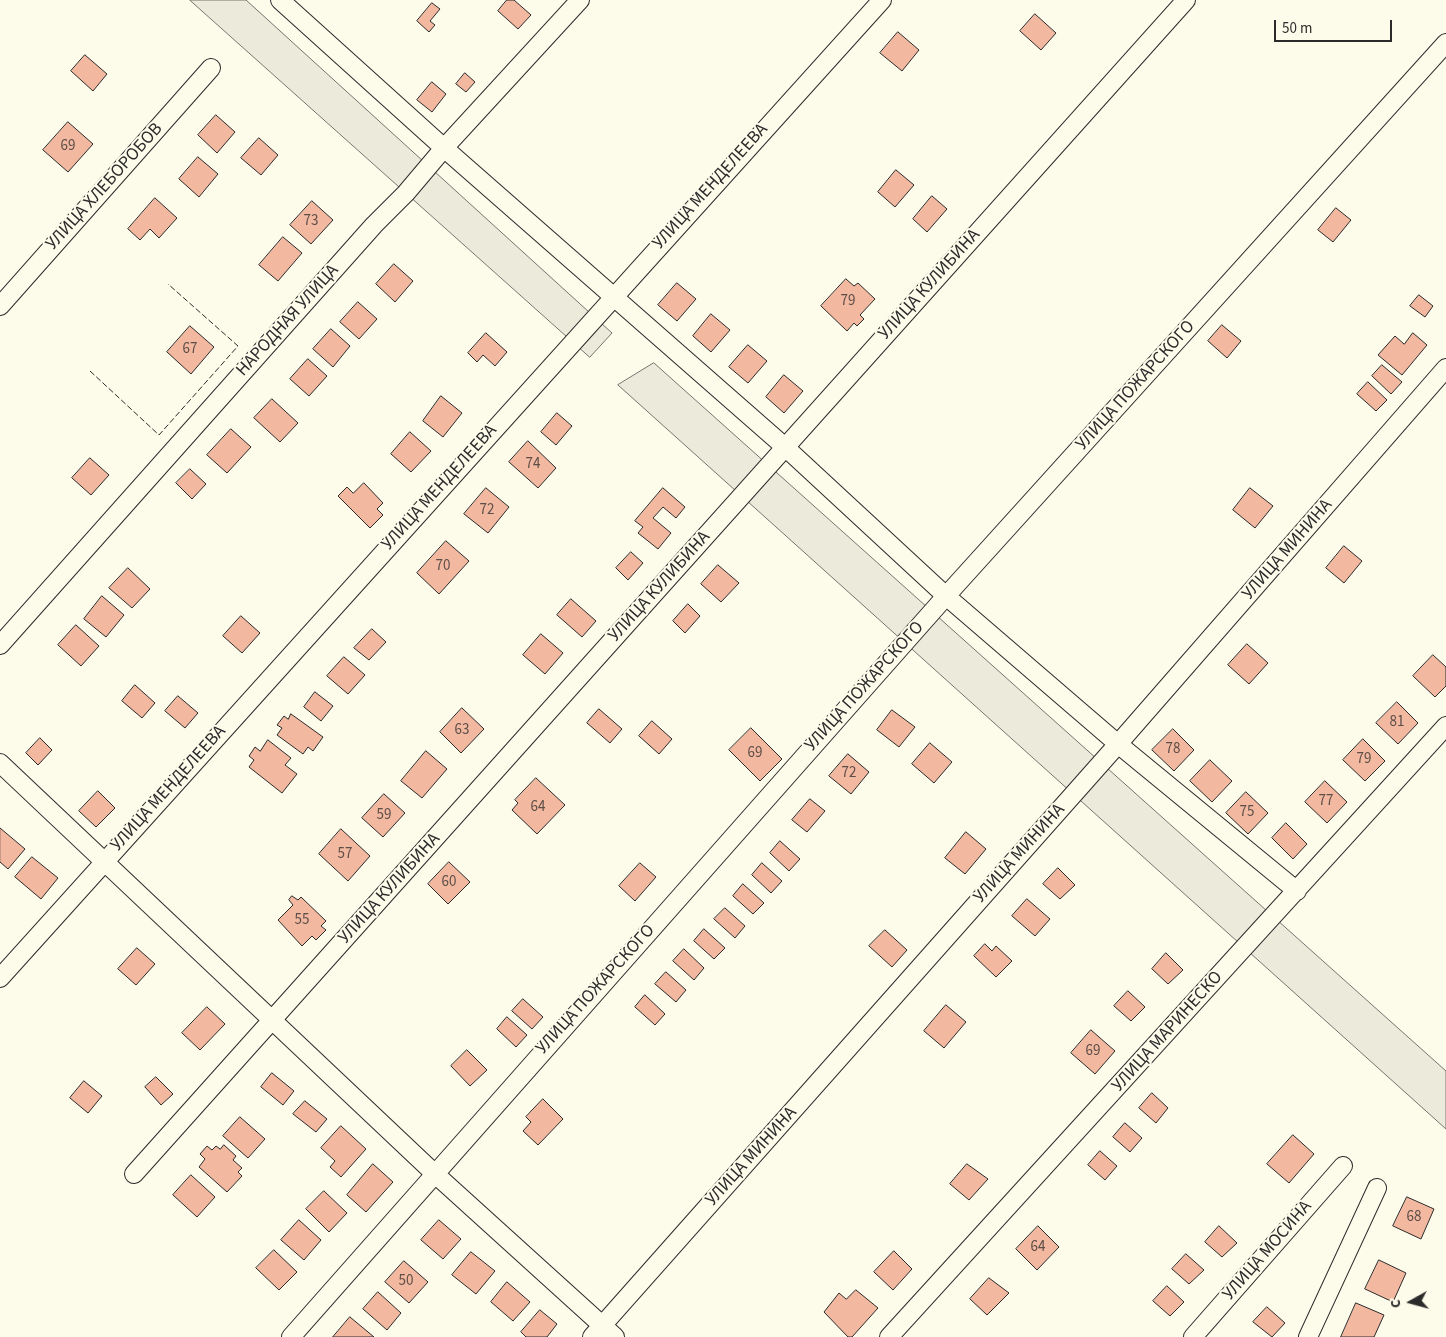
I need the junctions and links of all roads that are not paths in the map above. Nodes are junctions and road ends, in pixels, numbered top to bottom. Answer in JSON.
{"nodes":[{"id":1,"x":280,"y":0,"type":"edge"},
{"id":2,"x":580,"y":0,"type":"edge"},
{"id":3,"x":882,"y":0,"type":"edge"},
{"id":4,"x":1186,"y":0,"type":"edge"},
{"id":5,"x":1446,"y":43,"type":"edge"},
{"id":6,"x":211,"y":68,"type":"dead end"},
{"id":7,"x":444,"y":148,"type":"junction"},
{"id":8,"x":614,"y":295,"type":"junction"},
{"id":9,"x":0,"y":306,"type":"edge"},
{"id":10,"x":1446,"y":368,"type":"edge"},
{"id":11,"x":785,"y":448,"type":"junction"},
{"id":12,"x":946,"y":596,"type":"junction"},
{"id":13,"x":0,"y":646,"type":"edge"},
{"id":14,"x":1446,"y":726,"type":"edge"},
{"id":15,"x":1118,"y":744,"type":"junction"},
{"id":16,"x":0,"y":763,"type":"edge"},
{"id":17,"x":104,"y":861,"type":"junction"},
{"id":18,"x":1297,"y":891,"type":"junction"},
{"id":19,"x":0,"y":978,"type":"edge"},
{"id":20,"x":272,"y":1021,"type":"junction"},
{"id":21,"x":1343,"y":1166,"type":"dead end"},
{"id":22,"x":434,"y":1173,"type":"junction"},
{"id":23,"x":134,"y":1174,"type":"dead end"},
{"id":24,"x":1377,"y":1188,"type":"dead end"},
{"id":25,"x":603,"y":1333,"type":"edge"},
{"id":26,"x":291,"y":1337,"type":"edge"},
{"id":27,"x":889,"y":1337,"type":"edge"},
{"id":28,"x":1193,"y":1337,"type":"edge"},
{"id":29,"x":1308,"y":1337,"type":"edge"}],
"edges":[{"from":1,"to":7,"type":"street"},
{"from":2,"to":7,"type":"street","name":"НАРОДНАЯ УЛИЦА"},
{"from":3,"to":8,"type":"street","name":"УЛИЦА МЕНДЕЛЕЕВА"},
{"from":4,"to":11,"type":"street","name":"УЛИЦА КУЛИБИНА"},
{"from":5,"to":12,"type":"street","name":"УЛИЦА ПОЖАРСКОГО"},
{"from":6,"to":9,"type":"street","name":"УЛИЦА ХЛЕБОРОБОВ"},
{"from":7,"to":8,"type":"street"},
{"from":7,"to":13,"type":"street","name":"НАРОДНАЯ УЛИЦА"},
{"from":8,"to":11,"type":"street"},
{"from":8,"to":17,"type":"street","name":"УЛИЦА МЕНДЕЛЕЕВА"},
{"from":10,"to":15,"type":"street","name":"УЛИЦА МИНИНА"},
{"from":11,"to":12,"type":"street"},
{"from":11,"to":20,"type":"street","name":"УЛИЦА КУЛИБИНА"},
{"from":12,"to":15,"type":"street"},
{"from":12,"to":22,"type":"street","name":"УЛИЦА ПОЖАРСКОГО"},
{"from":14,"to":18,"type":"street","name":"УЛИЦА МАРИНЕСКО"},
{"from":15,"to":18,"type":"street"},
{"from":15,"to":25,"type":"street","name":"УЛИЦА МИНИНА"},
{"from":16,"to":17,"type":"street"},
{"from":17,"to":19,"type":"street","name":"УЛИЦА МЕНДЕЛЕЕВА"},
{"from":17,"to":20,"type":"street"},
{"from":18,"to":27,"type":"street","name":"УЛИЦА МАРИНЕСКО"},
{"from":20,"to":22,"type":"street"},
{"from":20,"to":23,"type":"street","name":"УЛИЦА КУЛИБИНА"},
{"from":21,"to":28,"type":"street","name":"УЛИЦА МОСИНА"},
{"from":22,"to":25,"type":"street"},
{"from":22,"to":26,"type":"street","name":"УЛИЦА ПОЖАРСКОГО"},
{"from":24,"to":29,"type":"street"}]}
